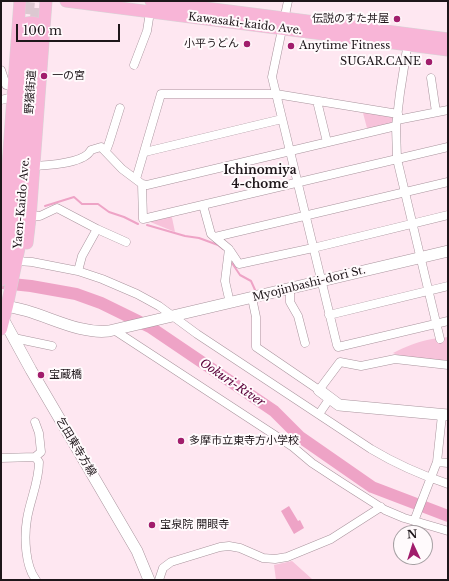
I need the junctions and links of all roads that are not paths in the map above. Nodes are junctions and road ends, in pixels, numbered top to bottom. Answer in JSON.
{"nodes":[{"id":1,"x":20,"y":1,"type":"edge"},
{"id":2,"x":46,"y":1,"type":"edge"},
{"id":3,"x":66,"y":1,"type":"edge"},
{"id":4,"x":288,"y":1,"type":"edge"},
{"id":5,"x":152,"y":4,"type":"edge"},
{"id":6,"x":284,"y":24,"type":"junction"},
{"id":7,"x":31,"y":34,"type":"junction"},
{"id":8,"x":448,"y":39,"type":"edge"},
{"id":9,"x":409,"y":40,"type":"junction"},
{"id":10,"x":448,"y":50,"type":"edge"},
{"id":11,"x":134,"y":65,"type":"dead end"},
{"id":12,"x":1,"y":70,"type":"edge"},
{"id":13,"x":431,"y":78,"type":"dead end"},
{"id":14,"x":13,"y":91,"type":"junction"},
{"id":15,"x":276,"y":94,"type":"junction"},
{"id":16,"x":1,"y":100,"type":"edge"},
{"id":17,"x":317,"y":100,"type":"junction"},
{"id":18,"x":120,"y":108,"type":"dead end"},
{"id":19,"x":448,"y":110,"type":"edge"},
{"id":20,"x":436,"y":112,"type":"junction"},
{"id":21,"x":282,"y":119,"type":"junction"},
{"id":22,"x":397,"y":120,"type":"junction"},
{"id":23,"x":327,"y":142,"type":"junction"},
{"id":24,"x":448,"y":147,"type":"edge"},
{"id":25,"x":106,"y":151,"type":"junction"},
{"id":26,"x":289,"y":151,"type":"junction"},
{"id":27,"x":145,"y":152,"type":"junction"},
{"id":28,"x":397,"y":159,"type":"junction"},
{"id":29,"x":34,"y":166,"type":"junction"},
{"id":30,"x":4,"y":176,"type":"edge"},
{"id":31,"x":139,"y":181,"type":"junction"},
{"id":32,"x":448,"y":182,"type":"edge"},
{"id":33,"x":297,"y":183,"type":"junction"},
{"id":34,"x":404,"y":192,"type":"junction"},
{"id":35,"x":3,"y":200,"type":"edge"},
{"id":36,"x":203,"y":205,"type":"junction"},
{"id":37,"x":448,"y":215,"type":"edge"},
{"id":38,"x":30,"y":216,"type":"junction"},
{"id":39,"x":305,"y":216,"type":"junction"},
{"id":40,"x":412,"y":224,"type":"junction"},
{"id":41,"x":97,"y":229,"type":"junction"},
{"id":42,"x":215,"y":237,"type":"junction"},
{"id":43,"x":126,"y":242,"type":"dead end"},
{"id":44,"x":313,"y":248,"type":"junction"},
{"id":45,"x":229,"y":249,"type":"junction"},
{"id":46,"x":448,"y":251,"type":"edge"},
{"id":47,"x":420,"y":257,"type":"junction"},
{"id":48,"x":9,"y":262,"type":"edge"},
{"id":49,"x":78,"y":271,"type":"junction"},
{"id":50,"x":1,"y":280,"type":"edge"},
{"id":51,"x":321,"y":282,"type":"junction"},
{"id":52,"x":448,"y":286,"type":"edge"},
{"id":53,"x":290,"y":289,"type":"junction"},
{"id":54,"x":428,"y":291,"type":"junction"},
{"id":55,"x":252,"y":298,"type":"junction"},
{"id":56,"x":230,"y":303,"type":"junction"},
{"id":57,"x":4,"y":313,"type":"edge"},
{"id":58,"x":329,"y":315,"type":"junction"},
{"id":59,"x":172,"y":317,"type":"junction"},
{"id":60,"x":448,"y":321,"type":"edge"},
{"id":61,"x":436,"y":324,"type":"junction"},
{"id":62,"x":115,"y":330,"type":"junction"},
{"id":63,"x":14,"y":338,"type":"junction"},
{"id":64,"x":440,"y":339,"type":"dead end"},
{"id":65,"x":305,"y":343,"type":"dead end"},
{"id":66,"x":52,"y":346,"type":"dead end"},
{"id":67,"x":448,"y":365,"type":"edge"},
{"id":68,"x":320,"y":390,"type":"junction"},
{"id":69,"x":330,"y":398,"type":"junction"},
{"id":70,"x":319,"y":414,"type":"junction"},
{"id":71,"x":445,"y":415,"type":"edge"},
{"id":72,"x":35,"y":422,"type":"dead end"},
{"id":73,"x":35,"y":457,"type":"junction"},
{"id":74,"x":1,"y":458,"type":"edge"},
{"id":75,"x":437,"y":462,"type":"junction"},
{"id":76,"x":448,"y":463,"type":"edge"},
{"id":77,"x":430,"y":479,"type":"junction"},
{"id":78,"x":448,"y":484,"type":"edge"},
{"id":79,"x":381,"y":507,"type":"junction"},
{"id":80,"x":415,"y":520,"type":"junction"},
{"id":81,"x":448,"y":531,"type":"edge"},
{"id":82,"x":36,"y":580,"type":"edge"},
{"id":83,"x":149,"y":580,"type":"edge"},
{"id":84,"x":159,"y":580,"type":"edge"}],
"edges":[{"from":1,"to":7,"type":"main road"},
{"from":2,"to":7,"type":"main road"},
{"from":3,"to":5,"type":"main road","name":"Kawasaki-kaido Ave."},
{"from":4,"to":6,"type":"street"},
{"from":5,"to":6,"type":"main road","name":"Kawasaki-kaido Ave."},
{"from":5,"to":11,"type":"street"},
{"from":6,"to":9,"type":"main road","name":"Kawasaki-kaido Ave."},
{"from":6,"to":15,"type":"street"},
{"from":7,"to":14,"type":"main road"},
{"from":7,"to":29,"type":"main road"},
{"from":7,"to":48,"type":"main road","name":"野猿街道"},
{"from":8,"to":9,"type":"main road","name":"Kawasaki-kaido Ave."},
{"from":9,"to":10,"type":"main road","name":"Kawasaki-kaido Ave."},
{"from":9,"to":22,"type":"street"},
{"from":12,"to":14,"type":"street"},
{"from":13,"to":20,"type":"street"},
{"from":14,"to":16,"type":"street"},
{"from":14,"to":30,"type":"main road"},
{"from":15,"to":17,"type":"street"},
{"from":15,"to":21,"type":"street"},
{"from":15,"to":27,"type":"street"},
{"from":17,"to":22,"type":"street"},
{"from":17,"to":23,"type":"street"},
{"from":18,"to":25,"type":"street"},
{"from":19,"to":20,"type":"street"},
{"from":20,"to":22,"type":"street"},
{"from":21,"to":26,"type":"street"},
{"from":21,"to":27,"type":"street"},
{"from":22,"to":23,"type":"street"},
{"from":22,"to":28,"type":"street"},
{"from":23,"to":26,"type":"street"},
{"from":24,"to":28,"type":"street"},
{"from":25,"to":29,"type":"street"},
{"from":25,"to":31,"type":"street"},
{"from":26,"to":31,"type":"street"},
{"from":26,"to":33,"type":"street"},
{"from":27,"to":31,"type":"street"},
{"from":28,"to":33,"type":"street"},
{"from":28,"to":34,"type":"street"},
{"from":29,"to":38,"type":"main road"},
{"from":30,"to":35,"type":"main road"},
{"from":31,"to":36,"type":"street"},
{"from":32,"to":34,"type":"street"},
{"from":33,"to":36,"type":"street"},
{"from":33,"to":39,"type":"street"},
{"from":34,"to":39,"type":"street"},
{"from":34,"to":40,"type":"street"},
{"from":35,"to":48,"type":"main road"},
{"from":36,"to":42,"type":"street"},
{"from":37,"to":40,"type":"street"},
{"from":38,"to":41,"type":"street"},
{"from":38,"to":48,"type":"main road"},
{"from":39,"to":42,"type":"street"},
{"from":39,"to":44,"type":"street"},
{"from":40,"to":44,"type":"street"},
{"from":40,"to":47,"type":"street"},
{"from":41,"to":43,"type":"street"},
{"from":41,"to":49,"type":"street"},
{"from":42,"to":45,"type":"street"},
{"from":44,"to":45,"type":"street"},
{"from":44,"to":51,"type":"street"},
{"from":45,"to":56,"type":"street"},
{"from":46,"to":47,"type":"street","name":"Myojinbashi-dori St."},
{"from":47,"to":51,"type":"street","name":"Myojinbashi-dori St."},
{"from":47,"to":54,"type":"street"},
{"from":48,"to":49,"type":"street"},
{"from":48,"to":50,"type":"main road"},
{"from":48,"to":57,"type":"main road"},
{"from":49,"to":59,"type":"street"},
{"from":51,"to":53,"type":"street","name":"Myojinbashi-dori St."},
{"from":51,"to":58,"type":"street"},
{"from":52,"to":54,"type":"street"},
{"from":53,"to":55,"type":"street","name":"Myojinbashi-dori St."},
{"from":53,"to":65,"type":"street"},
{"from":54,"to":58,"type":"street"},
{"from":54,"to":61,"type":"street"},
{"from":55,"to":56,"type":"street","name":"Myojinbashi-dori St."},
{"from":55,"to":68,"type":"street"},
{"from":56,"to":59,"type":"street","name":"Myojinbashi-dori St."},
{"from":57,"to":62,"type":"street","name":"Myojinbashi-dori St."},
{"from":57,"to":63,"type":"street","name":"乞田東寺方線"},
{"from":58,"to":61,"type":"street"},
{"from":59,"to":62,"type":"street","name":"Myojinbashi-dori St."},
{"from":59,"to":70,"type":"street"},
{"from":60,"to":61,"type":"street"},
{"from":61,"to":64,"type":"street"},
{"from":62,"to":79,"type":"street"},
{"from":63,"to":66,"type":"street"},
{"from":63,"to":83,"type":"street","name":"乞田東寺方線"},
{"from":67,"to":68,"type":"street"},
{"from":68,"to":69,"type":"street"},
{"from":69,"to":70,"type":"street"},
{"from":69,"to":71,"type":"street"},
{"from":70,"to":77,"type":"street"},
{"from":71,"to":75,"type":"street"},
{"from":72,"to":73,"type":"street"},
{"from":73,"to":74,"type":"street"},
{"from":73,"to":82,"type":"street"},
{"from":75,"to":76,"type":"street"},
{"from":75,"to":77,"type":"street"},
{"from":77,"to":78,"type":"street"},
{"from":77,"to":80,"type":"street"},
{"from":79,"to":80,"type":"street"},
{"from":79,"to":84,"type":"street"},
{"from":80,"to":81,"type":"street"}]}
